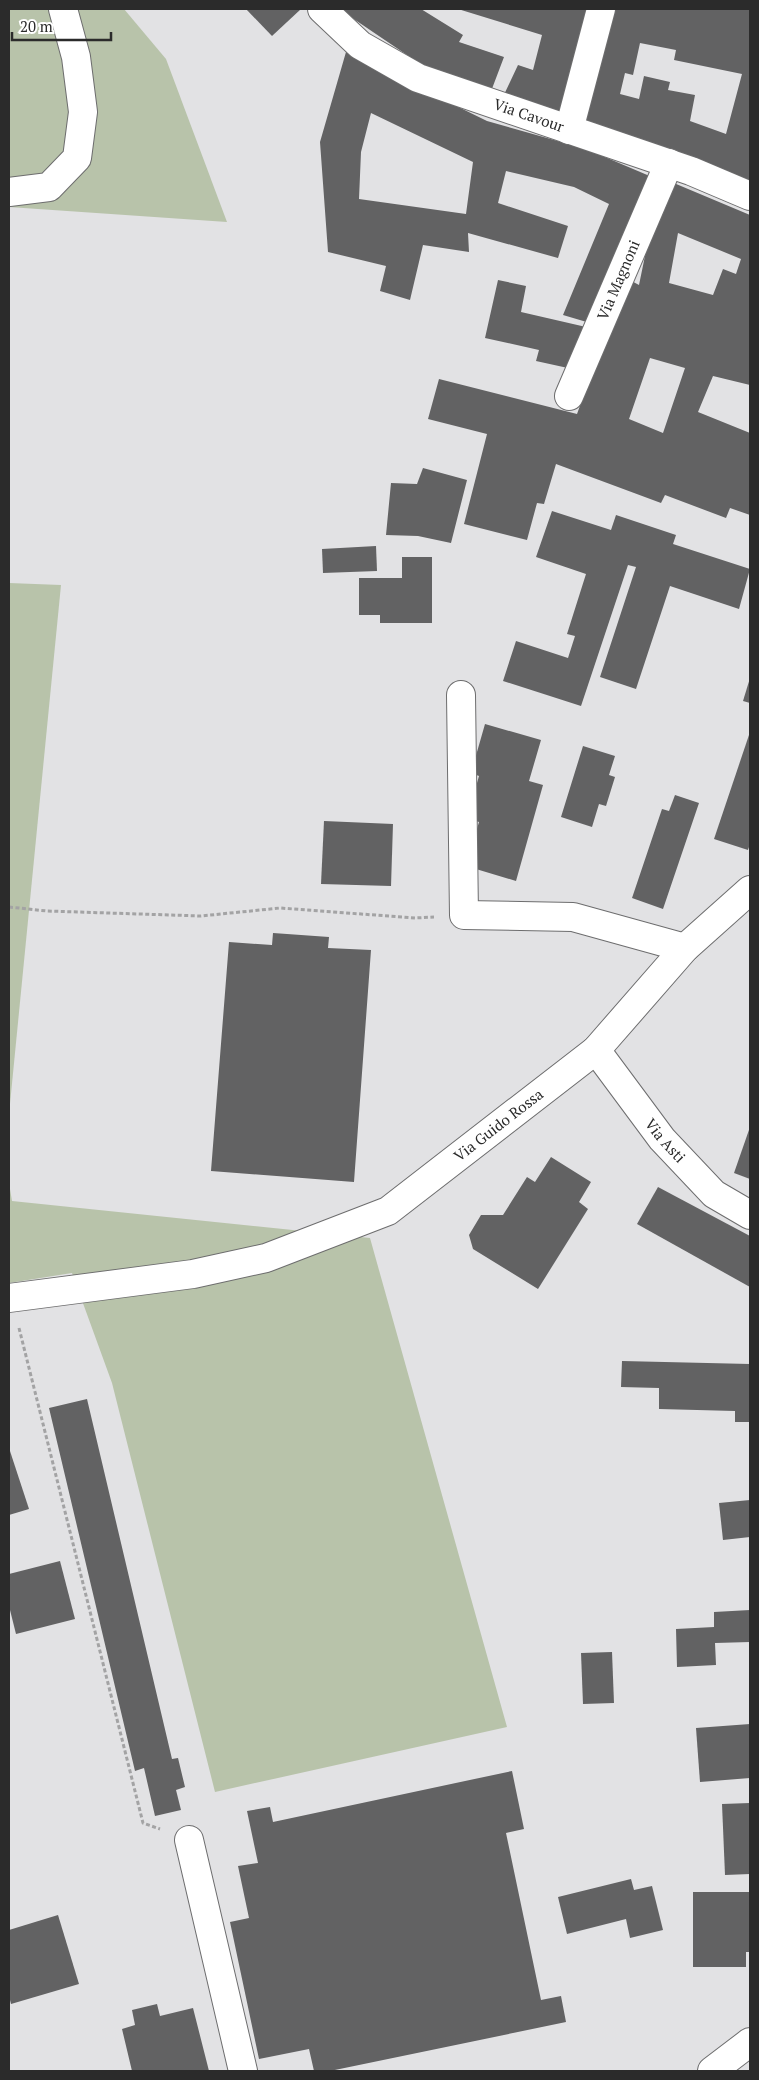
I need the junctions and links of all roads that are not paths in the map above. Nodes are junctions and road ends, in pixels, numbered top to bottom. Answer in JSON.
{"nodes":[{"id":1,"x":63,"y":9,"type":"edge"},
{"id":2,"x":322,"y":9,"type":"edge"},
{"id":3,"x":601,"y":9,"type":"edge"},
{"id":4,"x":569,"y":130,"type":"junction"},
{"id":5,"x":670,"y":163,"type":"junction"},
{"id":6,"x":9,"y":192,"type":"edge"},
{"id":7,"x":750,"y":196,"type":"edge"},
{"id":8,"x":569,"y":396,"type":"dead end"},
{"id":9,"x":461,"y":695,"type":"dead end"},
{"id":10,"x":750,"y":890,"type":"edge"},
{"id":11,"x":685,"y":948,"type":"junction"},
{"id":12,"x":596,"y":1050,"type":"junction"},
{"id":13,"x":750,"y":1215,"type":"edge"},
{"id":14,"x":10,"y":1298,"type":"edge"},
{"id":15,"x":189,"y":1840,"type":"road end"},
{"id":16,"x":750,"y":2042,"type":"edge"},
{"id":17,"x":243,"y":2071,"type":"edge"},
{"id":18,"x":712,"y":2071,"type":"edge"}],
"edges":[{"from":1,"to":6,"type":"street"},
{"from":2,"to":4,"type":"street","name":"Via Cavour"},
{"from":3,"to":4,"type":"street"},
{"from":4,"to":5,"type":"street","name":"Via Cavour"},
{"from":5,"to":7,"type":"street","name":"Via Cavour"},
{"from":5,"to":8,"type":"street","name":"Via Magnoni"},
{"from":9,"to":11,"type":"street"},
{"from":10,"to":11,"type":"street","name":"Via Guido Rossa"},
{"from":11,"to":12,"type":"street","name":"Via Guido Rossa"},
{"from":12,"to":13,"type":"street","name":"Via Asti"},
{"from":12,"to":14,"type":"street","name":"Via Guido Rossa"},
{"from":15,"to":17,"type":"street"},
{"from":16,"to":18,"type":"street"}]}
